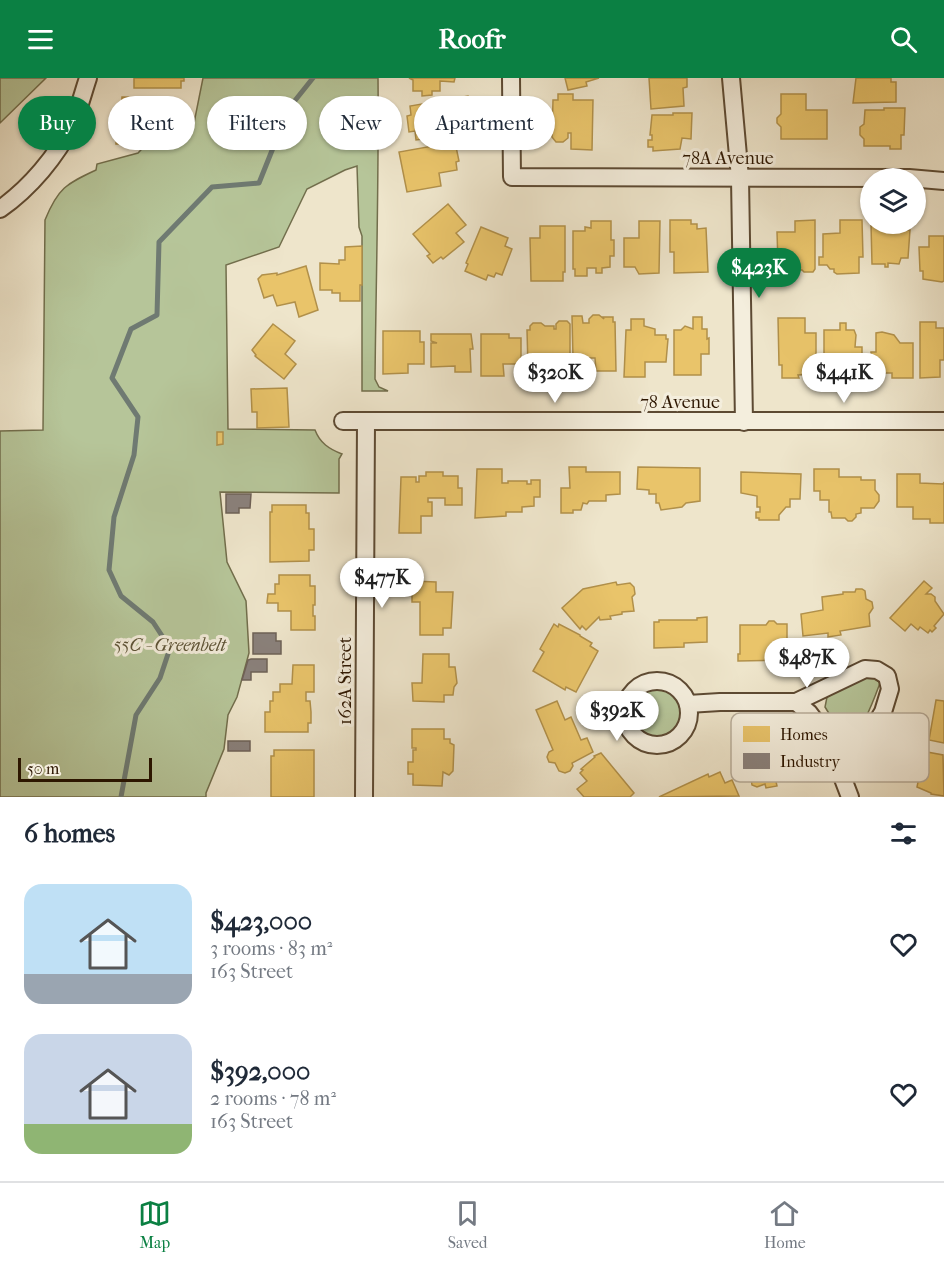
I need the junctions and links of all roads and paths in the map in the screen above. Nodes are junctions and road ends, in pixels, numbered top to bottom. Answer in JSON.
{"nodes":[{"id":1,"x":88,"y":78,"type":"edge"},
{"id":2,"x":511,"y":78,"type":"edge"},
{"id":3,"x":731,"y":78,"type":"edge"},
{"id":4,"x":740,"y":178,"type":"junction"},
{"id":5,"x":944,"y":181,"type":"edge"},
{"id":6,"x":0,"y":209,"type":"edge"},
{"id":7,"x":343,"y":421,"type":"dead end"},
{"id":8,"x":366,"y":421,"type":"junction"},
{"id":9,"x":944,"y":421,"type":"edge"},
{"id":10,"x":744,"y":422,"type":"junction"},
{"id":11,"x":796,"y":702,"type":"junction"},
{"id":12,"x":688,"y":704,"type":"dead end"},
{"id":13,"x":809,"y":713,"type":"edge"},
{"id":14,"x":882,"y":713,"type":"edge"},
{"id":15,"x":845,"y":782,"type":"edge"},
{"id":16,"x":364,"y":797,"type":"edge"},
{"id":17,"x":850,"y":797,"type":"edge"}],
"edges":[{"from":1,"to":6,"type":"street"},
{"from":2,"to":4,"type":"street","name":"78A Avenue"},
{"from":3,"to":4,"type":"street"},
{"from":4,"to":5,"type":"street","name":"78A Avenue"},
{"from":4,"to":10,"type":"street"},
{"from":7,"to":8,"type":"street","name":"78 Avenue"},
{"from":8,"to":10,"type":"street","name":"78 Avenue"},
{"from":8,"to":16,"type":"street","name":"162A Street"},
{"from":9,"to":10,"type":"street","name":"78 Avenue"},
{"from":11,"to":12,"type":"street"},
{"from":11,"to":13,"type":"street"},
{"from":11,"to":14,"type":"street"},
{"from":15,"to":17,"type":"street"}]}
